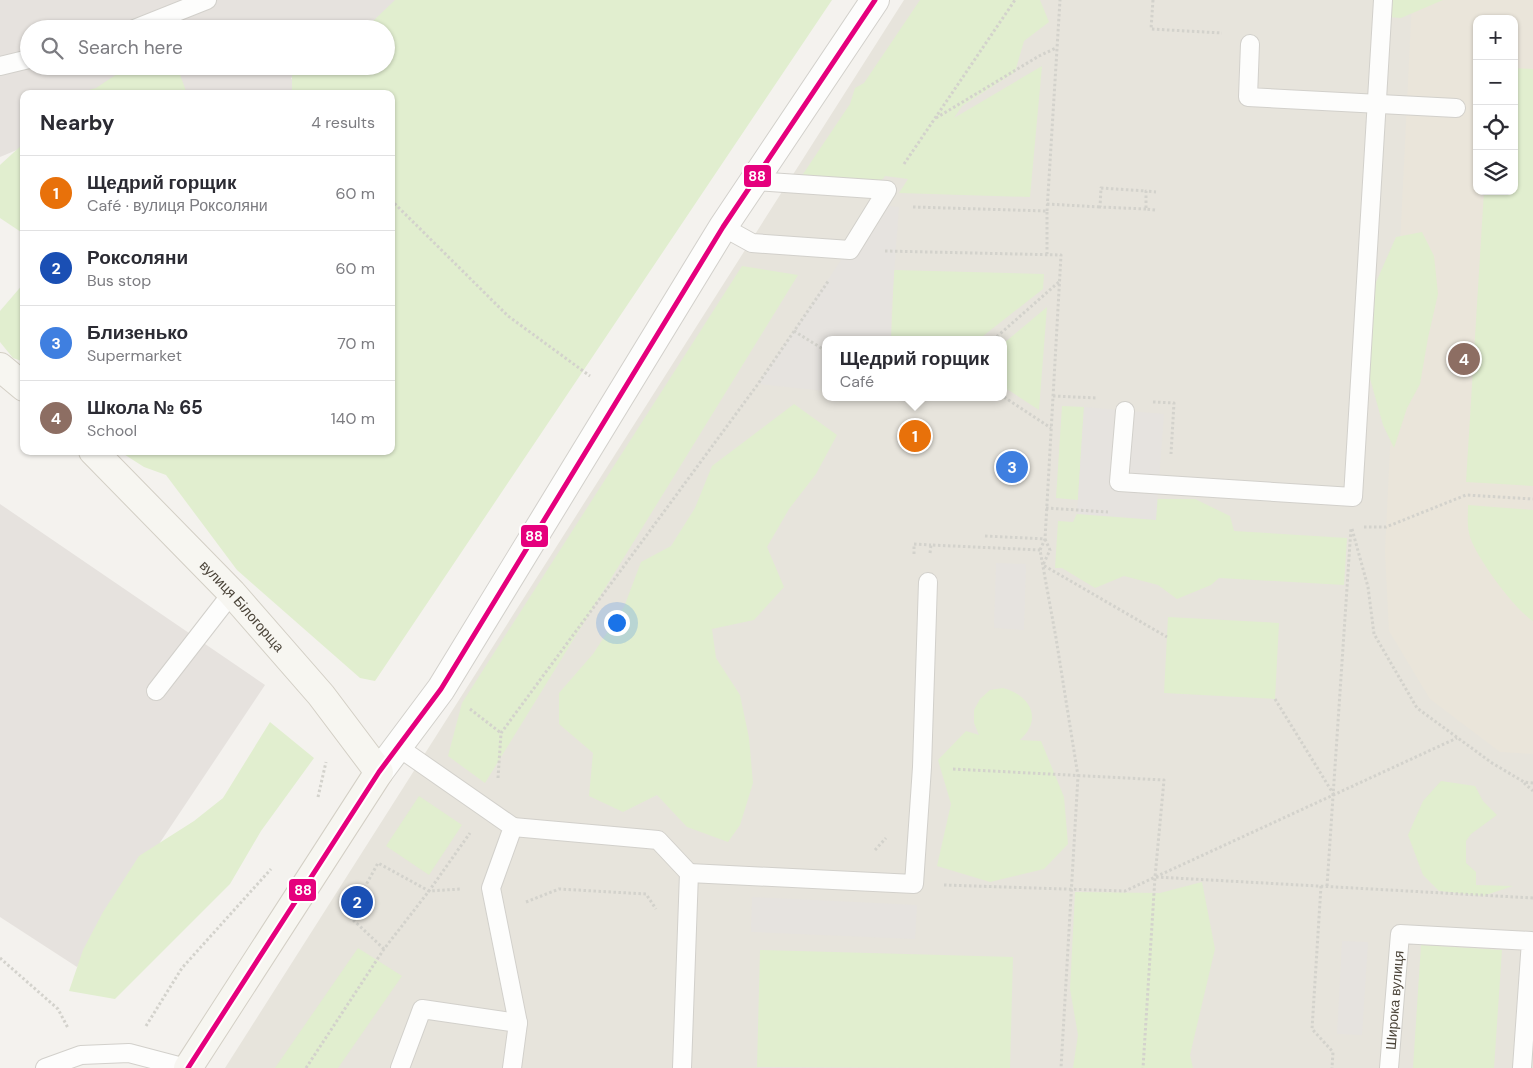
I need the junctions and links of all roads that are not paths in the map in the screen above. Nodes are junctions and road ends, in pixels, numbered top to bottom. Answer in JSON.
{"nodes":[{"id":1,"x":207,"y":0,"type":"edge"},
{"id":2,"x":875,"y":0,"type":"edge"},
{"id":3,"x":1384,"y":0,"type":"edge"},
{"id":4,"x":157,"y":20,"type":"edge"},
{"id":5,"x":1250,"y":44,"type":"road end"},
{"id":6,"x":20,"y":61,"type":"edge"},
{"id":7,"x":0,"y":66,"type":"edge"},
{"id":8,"x":1377,"y":104,"type":"junction"},
{"id":9,"x":1456,"y":108,"type":"dead end"},
{"id":10,"x":754,"y":182,"type":"junction"},
{"id":11,"x":723,"y":227,"type":"junction"},
{"id":12,"x":0,"y":367,"type":"edge"},
{"id":13,"x":20,"y":384,"type":"edge"},
{"id":14,"x":1125,"y":411,"type":"dead end"},
{"id":15,"x":97,"y":455,"type":"edge"},
{"id":16,"x":928,"y":582,"type":"road end"},
{"id":17,"x":232,"y":593,"type":"junction"},
{"id":18,"x":156,"y":691,"type":"dead end"},
{"id":19,"x":398,"y":747,"type":"junction"},
{"id":20,"x":379,"y":772,"type":"junction"},
{"id":21,"x":514,"y":827,"type":"junction"},
{"id":22,"x":689,"y":873,"type":"junction"},
{"id":23,"x":518,"y":1023,"type":"junction"},
{"id":24,"x":45,"y":1068,"type":"edge"},
{"id":25,"x":187,"y":1068,"type":"edge"},
{"id":26,"x":400,"y":1068,"type":"edge"},
{"id":27,"x":512,"y":1068,"type":"edge"},
{"id":28,"x":682,"y":1068,"type":"edge"},
{"id":29,"x":1389,"y":1068,"type":"edge"},
{"id":30,"x":1522,"y":1068,"type":"edge"}],
"edges":[{"from":1,"to":4,"type":"lane"},
{"from":2,"to":10,"type":"street"},
{"from":3,"to":8,"type":"lane"},
{"from":5,"to":8,"type":"lane"},
{"from":6,"to":7,"type":"lane"},
{"from":8,"to":9,"type":"lane"},
{"from":8,"to":14,"type":"lane"},
{"from":10,"to":11,"type":"street"},
{"from":10,"to":11,"type":"lane"},
{"from":11,"to":19,"type":"street"},
{"from":12,"to":13,"type":"street"},
{"from":15,"to":17,"type":"street","name":"вулиця Білогорща"},
{"from":16,"to":22,"type":"lane"},
{"from":17,"to":18,"type":"lane"},
{"from":17,"to":20,"type":"street","name":"вулиця Білогорща"},
{"from":19,"to":20,"type":"street"},
{"from":19,"to":21,"type":"lane"},
{"from":20,"to":25,"type":"street"},
{"from":21,"to":22,"type":"lane"},
{"from":21,"to":23,"type":"lane"},
{"from":22,"to":28,"type":"lane"},
{"from":23,"to":26,"type":"lane"},
{"from":23,"to":27,"type":"lane"},
{"from":24,"to":25,"type":"lane"},
{"from":29,"to":30,"type":"lane","name":"Широка вулиця"}]}
